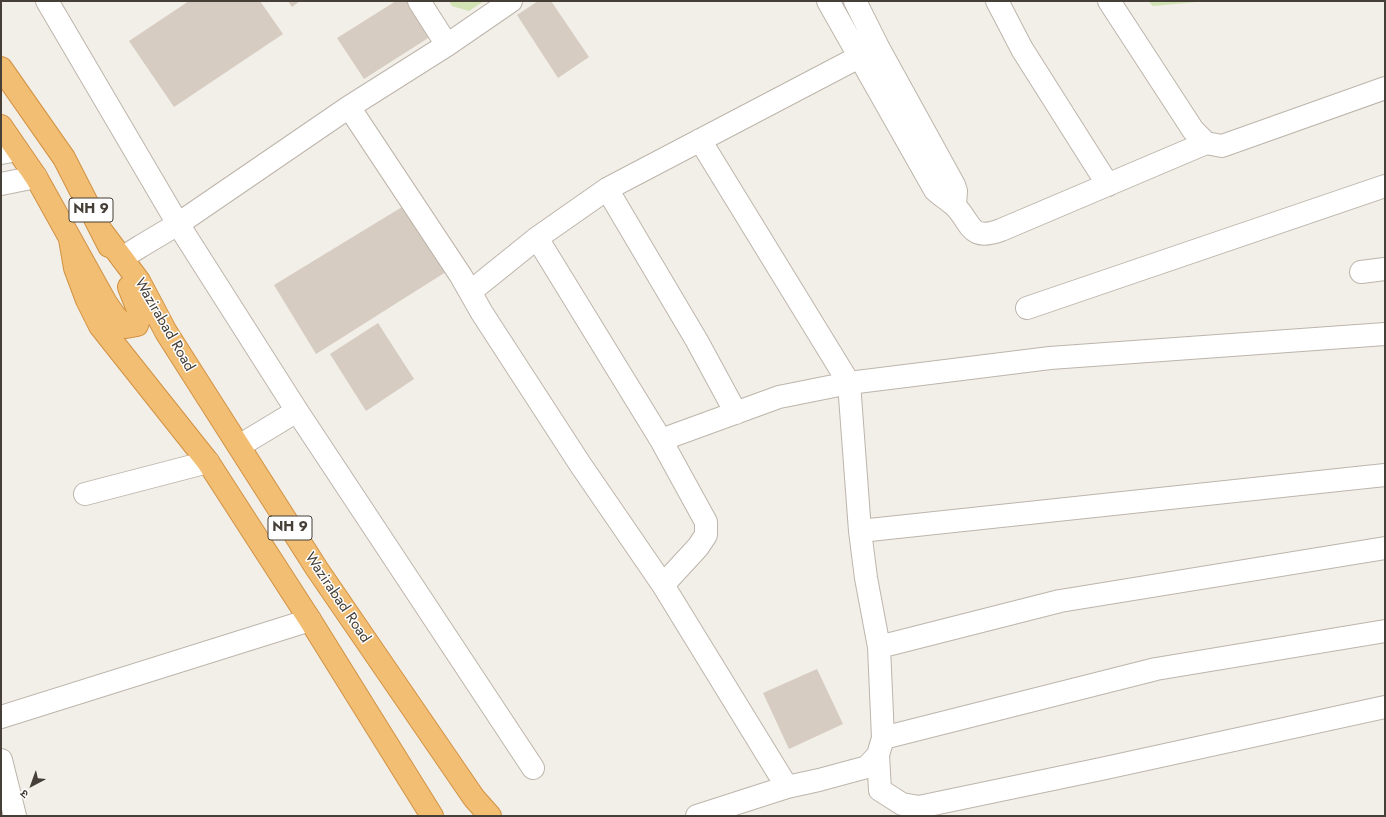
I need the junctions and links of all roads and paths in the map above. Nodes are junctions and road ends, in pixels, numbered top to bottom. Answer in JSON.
{"nodes":[{"id":1,"x":47,"y":1,"type":"edge"},
{"id":2,"x":419,"y":1,"type":"edge"},
{"id":3,"x":511,"y":1,"type":"edge"},
{"id":4,"x":828,"y":1,"type":"edge"},
{"id":5,"x":855,"y":1,"type":"edge"},
{"id":6,"x":997,"y":1,"type":"edge"},
{"id":7,"x":1109,"y":1,"type":"edge"},
{"id":8,"x":447,"y":45,"type":"junction"},
{"id":9,"x":868,"y":52,"type":"junction"},
{"id":10,"x":1,"y":68,"type":"edge"},
{"id":11,"x":1385,"y":88,"type":"edge"},
{"id":12,"x":349,"y":107,"type":"junction"},
{"id":13,"x":1,"y":126,"type":"edge"},
{"id":14,"x":700,"y":140,"type":"junction"},
{"id":15,"x":1206,"y":143,"type":"junction"},
{"id":16,"x":9,"y":152,"type":"edge"},
{"id":17,"x":36,"y":177,"type":"junction"},
{"id":18,"x":1,"y":184,"type":"edge"},
{"id":19,"x":1108,"y":185,"type":"junction"},
{"id":20,"x":1385,"y":186,"type":"edge"},
{"id":21,"x":607,"y":189,"type":"junction"},
{"id":22,"x":178,"y":224,"type":"junction"},
{"id":23,"x":103,"y":233,"type":"junction"},
{"id":24,"x":537,"y":238,"type":"junction"},
{"id":25,"x":70,"y":239,"type":"junction"},
{"id":26,"x":122,"y":258,"type":"junction"},
{"id":27,"x":1385,"y":269,"type":"edge"},
{"id":28,"x":1361,"y":272,"type":"dead end"},
{"id":29,"x":470,"y":292,"type":"junction"},
{"id":30,"x":1027,"y":308,"type":"dead end"},
{"id":31,"x":1385,"y":334,"type":"edge"},
{"id":32,"x":849,"y":382,"type":"junction"},
{"id":33,"x":297,"y":411,"type":"junction"},
{"id":34,"x":736,"y":413,"type":"junction"},
{"id":35,"x":661,"y":440,"type":"junction"},
{"id":36,"x":239,"y":446,"type":"junction"},
{"id":37,"x":208,"y":462,"type":"junction"},
{"id":38,"x":1385,"y":475,"type":"edge"},
{"id":39,"x":85,"y":494,"type":"dead end"},
{"id":40,"x":860,"y":531,"type":"junction"},
{"id":41,"x":1385,"y":548,"type":"edge"},
{"id":42,"x":663,"y":585,"type":"junction"},
{"id":43,"x":310,"y":620,"type":"junction"},
{"id":44,"x":1385,"y":631,"type":"edge"},
{"id":45,"x":879,"y":646,"type":"junction"},
{"id":46,"x":1385,"y":707,"type":"edge"},
{"id":47,"x":1,"y":717,"type":"edge"},
{"id":48,"x":881,"y":747,"type":"junction"},
{"id":49,"x":1,"y":760,"type":"edge"},
{"id":50,"x":533,"y":768,"type":"dead end"},
{"id":51,"x":787,"y":787,"type":"junction"},
{"id":52,"x":15,"y":816,"type":"edge"},
{"id":53,"x":432,"y":816,"type":"edge"},
{"id":54,"x":490,"y":816,"type":"edge"},
{"id":55,"x":697,"y":816,"type":"edge"}],
"edges":[{"from":1,"to":22,"type":"street"},
{"from":2,"to":8,"type":"street"},
{"from":3,"to":8,"type":"street"},
{"from":4,"to":9,"type":"street"},
{"from":5,"to":9,"type":"street"},
{"from":6,"to":19,"type":"street"},
{"from":7,"to":15,"type":"street"},
{"from":8,"to":12,"type":"street"},
{"from":9,"to":14,"type":"street"},
{"from":9,"to":19,"type":"street"},
{"from":10,"to":23,"type":"highway","name":"Wazirabad Road","number":"NH 9"},
{"from":11,"to":15,"type":"street"},
{"from":12,"to":22,"type":"street"},
{"from":12,"to":29,"type":"street"},
{"from":13,"to":16,"type":"highway","name":"Wazirabad Road","number":"NH 9"},
{"from":14,"to":21,"type":"street"},
{"from":14,"to":32,"type":"street"},
{"from":15,"to":19,"type":"street"},
{"from":16,"to":17,"type":"highway","name":"Wazirabad Road","number":"NH 9"},
{"from":17,"to":18,"type":"street"},
{"from":17,"to":25,"type":"highway","name":"Wazirabad Road","number":"NH 9"},
{"from":20,"to":30,"type":"street"},
{"from":21,"to":24,"type":"street"},
{"from":21,"to":34,"type":"street"},
{"from":22,"to":26,"type":"street"},
{"from":22,"to":33,"type":"street"},
{"from":23,"to":25,"type":"highway","name":"Wazirabad Road","number":"NH 9"},
{"from":23,"to":26,"type":"highway","name":"Wazirabad Road","number":"NH 9"},
{"from":24,"to":29,"type":"street"},
{"from":24,"to":35,"type":"street"},
{"from":25,"to":37,"type":"highway","name":"Wazirabad Road","number":"NH 9"},
{"from":26,"to":36,"type":"highway","name":"Wazirabad Road","number":"NH 9"},
{"from":27,"to":28,"type":"street"},
{"from":29,"to":42,"type":"street"},
{"from":31,"to":32,"type":"street"},
{"from":32,"to":34,"type":"street"},
{"from":32,"to":40,"type":"street"},
{"from":33,"to":36,"type":"street"},
{"from":33,"to":50,"type":"street"},
{"from":34,"to":35,"type":"street"},
{"from":35,"to":42,"type":"street"},
{"from":36,"to":54,"type":"highway","name":"Wazirabad Road","number":"NH 9"},
{"from":37,"to":39,"type":"street"},
{"from":37,"to":43,"type":"highway","name":"Wazirabad Road","number":"NH 9"},
{"from":38,"to":40,"type":"street"},
{"from":40,"to":45,"type":"street"},
{"from":41,"to":45,"type":"street"},
{"from":42,"to":51,"type":"street"},
{"from":43,"to":47,"type":"street"},
{"from":43,"to":53,"type":"highway","name":"Wazirabad Road","number":"NH 9"},
{"from":44,"to":48,"type":"street"},
{"from":45,"to":48,"type":"street"},
{"from":46,"to":48,"type":"street"},
{"from":48,"to":51,"type":"street"},
{"from":49,"to":52,"type":"street"},
{"from":51,"to":55,"type":"street"}]}
